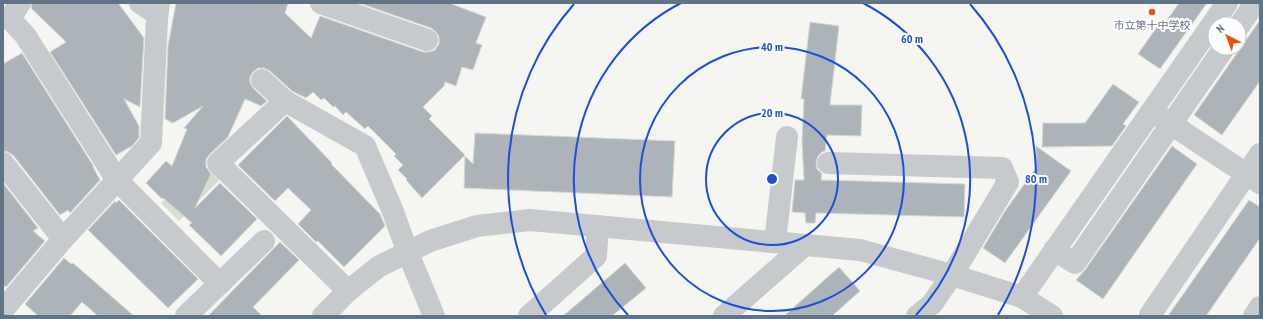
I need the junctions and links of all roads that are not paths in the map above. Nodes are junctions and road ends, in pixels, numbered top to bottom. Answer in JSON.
{"nodes":[{"id":1,"x":20,"y":3,"type":"edge"},
{"id":2,"x":321,"y":3,"type":"edge"},
{"id":3,"x":1227,"y":3,"type":"edge"},
{"id":4,"x":1255,"y":3,"type":"edge"},
{"id":5,"x":152,"y":7,"type":"edge"},
{"id":6,"x":1246,"y":16,"type":"edge"},
{"id":7,"x":427,"y":40,"type":"dead end"},
{"id":8,"x":1218,"y":56,"type":"edge"},
{"id":9,"x":262,"y":80,"type":"dead end"},
{"id":10,"x":285,"y":101,"type":"junction"},
{"id":11,"x":1151,"y":111,"type":"junction"},
{"id":12,"x":1171,"y":124,"type":"junction"},
{"id":13,"x":787,"y":137,"type":"dead end"},
{"id":14,"x":1260,"y":154,"type":"edge"},
{"id":15,"x":3,"y":162,"type":"edge"},
{"id":16,"x":828,"y":163,"type":"dead end"},
{"id":17,"x":1253,"y":178,"type":"edge"},
{"id":18,"x":117,"y":180,"type":"junction"},
{"id":19,"x":598,"y":226,"type":"junction"},
{"id":20,"x":63,"y":239,"type":"junction"},
{"id":21,"x":264,"y":241,"type":"dead end"},
{"id":22,"x":775,"y":242,"type":"junction"},
{"id":23,"x":805,"y":245,"type":"junction"},
{"id":24,"x":1054,"y":250,"type":"junction"},
{"id":25,"x":408,"y":253,"type":"junction"},
{"id":26,"x":952,"y":275,"type":"junction"},
{"id":27,"x":220,"y":284,"type":"junction"},
{"id":28,"x":348,"y":291,"type":"junction"},
{"id":29,"x":1022,"y":297,"type":"junction"},
{"id":30,"x":1260,"y":307,"type":"edge"},
{"id":31,"x":3,"y":310,"type":"edge"},
{"id":32,"x":1150,"y":315,"type":"dead end"},
{"id":33,"x":186,"y":316,"type":"edge"},
{"id":34,"x":323,"y":316,"type":"edge"},
{"id":35,"x":434,"y":316,"type":"edge"},
{"id":36,"x":529,"y":316,"type":"edge"},
{"id":37,"x":724,"y":316,"type":"edge"},
{"id":38,"x":917,"y":316,"type":"edge"},
{"id":39,"x":1052,"y":316,"type":"edge"},
{"id":40,"x":1254,"y":316,"type":"edge"}],
"edges":[{"from":1,"to":18,"type":"street"},
{"from":2,"to":7,"type":"street"},
{"from":3,"to":11,"type":"street"},
{"from":4,"to":6,"type":"street"},
{"from":5,"to":18,"type":"street"},
{"from":8,"to":12,"type":"street"},
{"from":9,"to":10,"type":"street"},
{"from":10,"to":25,"type":"street"},
{"from":10,"to":28,"type":"street"},
{"from":11,"to":12,"type":"street"},
{"from":11,"to":24,"type":"street"},
{"from":12,"to":17,"type":"street"},
{"from":12,"to":24,"type":"street"},
{"from":13,"to":22,"type":"street"},
{"from":14,"to":17,"type":"street"},
{"from":15,"to":20,"type":"street"},
{"from":16,"to":26,"type":"street"},
{"from":17,"to":32,"type":"street"},
{"from":18,"to":20,"type":"street"},
{"from":18,"to":27,"type":"street"},
{"from":19,"to":22,"type":"street"},
{"from":19,"to":25,"type":"street"},
{"from":19,"to":36,"type":"street"},
{"from":20,"to":31,"type":"street"},
{"from":21,"to":27,"type":"street"},
{"from":22,"to":23,"type":"street"},
{"from":23,"to":26,"type":"street"},
{"from":23,"to":37,"type":"street"},
{"from":24,"to":29,"type":"street"},
{"from":25,"to":28,"type":"street"},
{"from":25,"to":35,"type":"street"},
{"from":26,"to":29,"type":"street"},
{"from":26,"to":38,"type":"street"},
{"from":27,"to":33,"type":"street"},
{"from":28,"to":34,"type":"street"},
{"from":29,"to":39,"type":"street"},
{"from":30,"to":40,"type":"street"}]}
